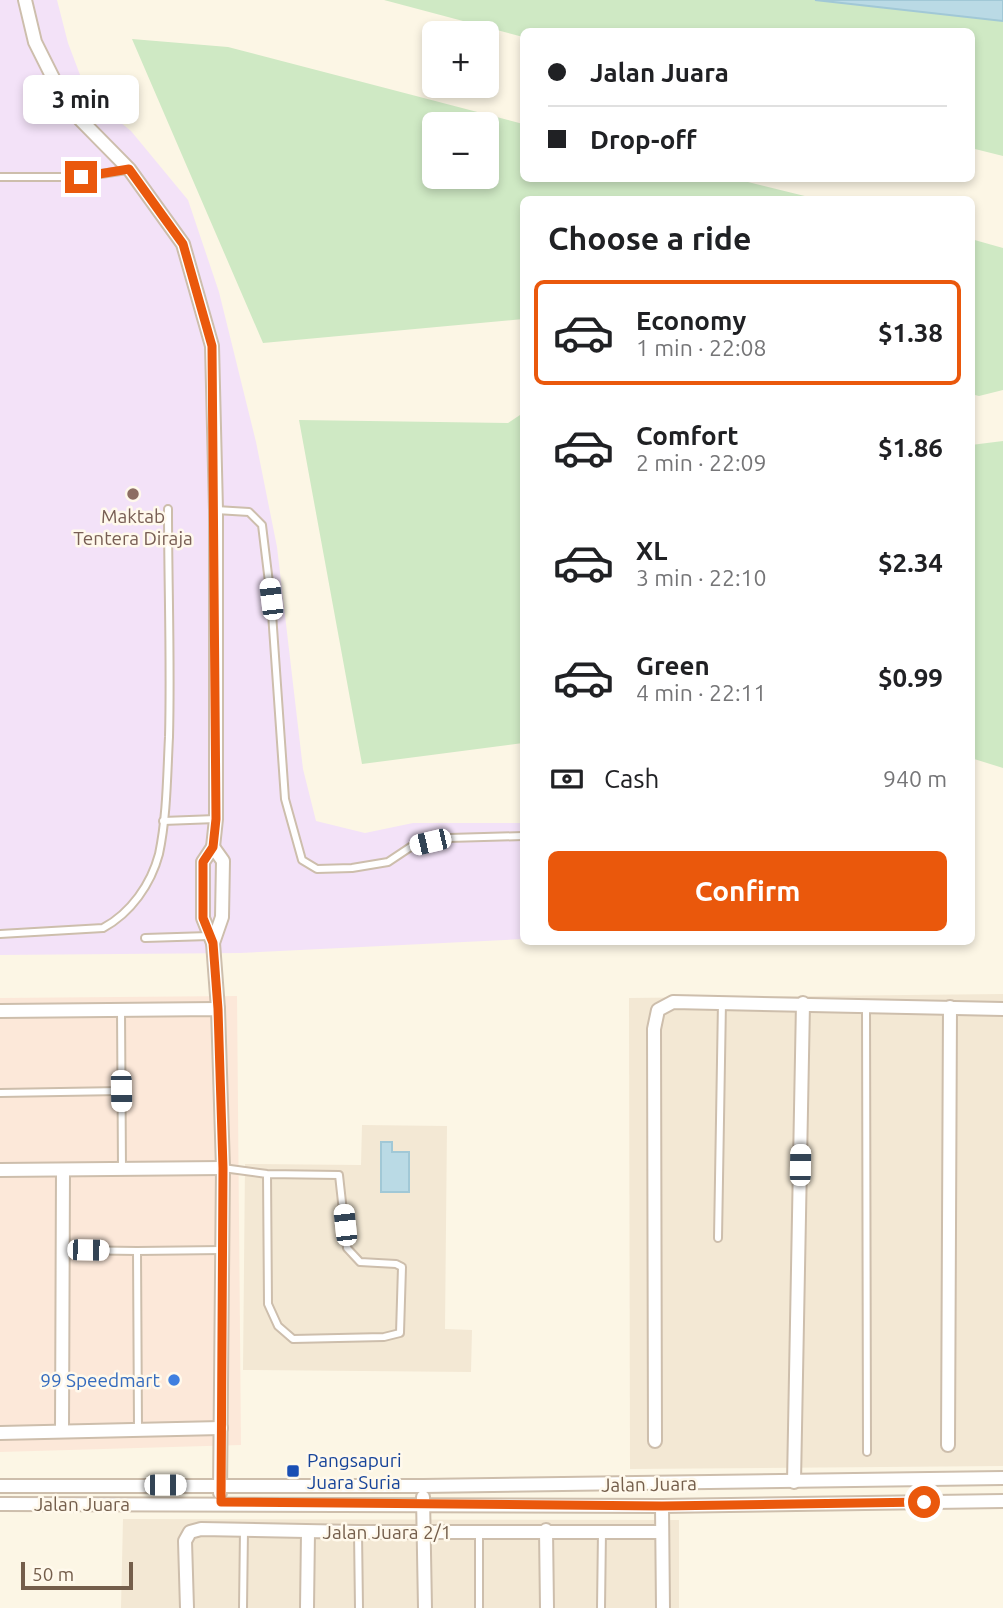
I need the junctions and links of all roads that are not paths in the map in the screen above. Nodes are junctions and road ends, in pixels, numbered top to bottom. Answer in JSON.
{"nodes":[{"id":1,"x":25,"y":0,"type":"edge"},
{"id":2,"x":129,"y":169,"type":"junction"},
{"id":3,"x":0,"y":177,"type":"edge"},
{"id":4,"x":168,"y":509,"type":"dead end"},
{"id":5,"x":216,"y":510,"type":"junction"},
{"id":6,"x":216,"y":819,"type":"junction"},
{"id":7,"x":163,"y":821,"type":"junction"},
{"id":8,"x":520,"y":836,"type":"edge"},
{"id":9,"x":213,"y":847,"type":"junction"},
{"id":10,"x":0,"y":934,"type":"edge"},
{"id":11,"x":145,"y":938,"type":"dead end"},
{"id":12,"x":213,"y":938,"type":"junction"},
{"id":13,"x":722,"y":1003,"type":"junction"},
{"id":14,"x":803,"y":1003,"type":"junction"},
{"id":15,"x":866,"y":1005,"type":"junction"},
{"id":16,"x":950,"y":1007,"type":"junction"},
{"id":17,"x":121,"y":1009,"type":"junction"},
{"id":18,"x":218,"y":1009,"type":"junction"},
{"id":19,"x":1003,"y":1009,"type":"edge"},
{"id":20,"x":0,"y":1011,"type":"edge"},
{"id":21,"x":121,"y":1091,"type":"junction"},
{"id":22,"x":0,"y":1093,"type":"edge"},
{"id":23,"x":223,"y":1168,"type":"junction"},
{"id":24,"x":122,"y":1169,"type":"junction"},
{"id":25,"x":0,"y":1170,"type":"edge"},
{"id":26,"x":63,"y":1170,"type":"junction"},
{"id":27,"x":267,"y":1174,"type":"junction"},
{"id":28,"x":718,"y":1238,"type":"dead end"},
{"id":29,"x":63,"y":1250,"type":"junction"},
{"id":30,"x":222,"y":1250,"type":"junction"},
{"id":31,"x":137,"y":1251,"type":"junction"},
{"id":32,"x":221,"y":1428,"type":"junction"},
{"id":33,"x":138,"y":1429,"type":"junction"},
{"id":34,"x":62,"y":1431,"type":"junction"},
{"id":35,"x":0,"y":1433,"type":"edge"},
{"id":36,"x":655,"y":1441,"type":"dead end"},
{"id":37,"x":948,"y":1446,"type":"dead end"},
{"id":38,"x":867,"y":1452,"type":"dead end"},
{"id":39,"x":1003,"y":1478,"type":"edge"},
{"id":40,"x":794,"y":1482,"type":"junction"},
{"id":41,"x":220,"y":1485,"type":"junction"},
{"id":42,"x":0,"y":1486,"type":"edge"},
{"id":43,"x":423,"y":1486,"type":"junction"},
{"id":44,"x":1003,"y":1501,"type":"edge"},
{"id":45,"x":221,"y":1502,"type":"junction"},
{"id":46,"x":0,"y":1504,"type":"edge"},
{"id":47,"x":423,"y":1505,"type":"junction"},
{"id":48,"x":662,"y":1506,"type":"junction"},
{"id":49,"x":244,"y":1530,"type":"junction"},
{"id":50,"x":547,"y":1530,"type":"junction"},
{"id":51,"x":479,"y":1531,"type":"junction"},
{"id":52,"x":602,"y":1531,"type":"junction"},
{"id":53,"x":307,"y":1532,"type":"junction"},
{"id":54,"x":358,"y":1532,"type":"junction"},
{"id":55,"x":423,"y":1532,"type":"junction"},
{"id":56,"x":661,"y":1532,"type":"junction"},
{"id":57,"x":187,"y":1608,"type":"edge"},
{"id":58,"x":243,"y":1608,"type":"edge"},
{"id":59,"x":307,"y":1608,"type":"edge"},
{"id":60,"x":359,"y":1608,"type":"edge"},
{"id":61,"x":425,"y":1608,"type":"edge"},
{"id":62,"x":479,"y":1608,"type":"edge"},
{"id":63,"x":547,"y":1608,"type":"edge"},
{"id":64,"x":601,"y":1608,"type":"edge"},
{"id":65,"x":663,"y":1608,"type":"edge"}],
"edges":[{"from":1,"to":2,"type":"street"},
{"from":2,"to":3,"type":"lane"},
{"from":2,"to":5,"type":"street"},
{"from":4,"to":7,"type":"lane"},
{"from":5,"to":6,"type":"street"},
{"from":5,"to":8,"type":"lane"},
{"from":6,"to":7,"type":"lane"},
{"from":6,"to":9,"type":"street"},
{"from":7,"to":10,"type":"lane"},
{"from":9,"to":12,"type":"street"},
{"from":9,"to":12,"type":"street"},
{"from":11,"to":12,"type":"lane"},
{"from":12,"to":18,"type":"street"},
{"from":13,"to":14,"type":"street"},
{"from":13,"to":28,"type":"lane"},
{"from":13,"to":36,"type":"street"},
{"from":14,"to":15,"type":"street"},
{"from":14,"to":40,"type":"street"},
{"from":15,"to":16,"type":"street"},
{"from":15,"to":38,"type":"lane"},
{"from":16,"to":19,"type":"street"},
{"from":16,"to":37,"type":"street"},
{"from":17,"to":18,"type":"street"},
{"from":17,"to":20,"type":"street"},
{"from":17,"to":21,"type":"lane"},
{"from":18,"to":23,"type":"street"},
{"from":21,"to":22,"type":"lane"},
{"from":21,"to":24,"type":"lane"},
{"from":23,"to":24,"type":"street"},
{"from":23,"to":27,"type":"lane"},
{"from":23,"to":30,"type":"street"},
{"from":24,"to":26,"type":"street"},
{"from":25,"to":26,"type":"street"},
{"from":26,"to":29,"type":"street"},
{"from":27,"to":27,"type":"lane"},
{"from":29,"to":31,"type":"lane"},
{"from":29,"to":34,"type":"street"},
{"from":30,"to":31,"type":"lane"},
{"from":30,"to":32,"type":"street"},
{"from":31,"to":33,"type":"lane"},
{"from":32,"to":33,"type":"street"},
{"from":32,"to":41,"type":"street"},
{"from":33,"to":34,"type":"street"},
{"from":34,"to":35,"type":"street"},
{"from":39,"to":40,"type":"street","name":"Jalan Juara"},
{"from":40,"to":43,"type":"street","name":"Jalan Juara"},
{"from":41,"to":42,"type":"street","name":"Jalan Juara"},
{"from":41,"to":43,"type":"street","name":"Jalan Juara"},
{"from":41,"to":45,"type":"street"},
{"from":43,"to":47,"type":"street"},
{"from":44,"to":48,"type":"street","name":"Jalan Juara"},
{"from":45,"to":46,"type":"street","name":"Jalan Juara"},
{"from":45,"to":47,"type":"street","name":"Jalan Juara"},
{"from":47,"to":48,"type":"street","name":"Jalan Juara"},
{"from":47,"to":55,"type":"street"},
{"from":48,"to":56,"type":"street"},
{"from":49,"to":53,"type":"street","name":"Jalan Juara 2/1"},
{"from":49,"to":57,"type":"street","name":"Jalan Juara 2/1"},
{"from":49,"to":58,"type":"lane"},
{"from":50,"to":51,"type":"street","name":"Jalan Juara 2/1"},
{"from":50,"to":52,"type":"street","name":"Jalan Juara 2/1"},
{"from":50,"to":63,"type":"street"},
{"from":51,"to":55,"type":"street","name":"Jalan Juara 2/1"},
{"from":51,"to":62,"type":"lane"},
{"from":52,"to":56,"type":"street","name":"Jalan Juara 2/1"},
{"from":52,"to":64,"type":"lane"},
{"from":53,"to":54,"type":"street","name":"Jalan Juara 2/1"},
{"from":53,"to":59,"type":"street"},
{"from":54,"to":55,"type":"street","name":"Jalan Juara 2/1"},
{"from":54,"to":60,"type":"lane"},
{"from":55,"to":61,"type":"street"},
{"from":56,"to":65,"type":"street"}]}
